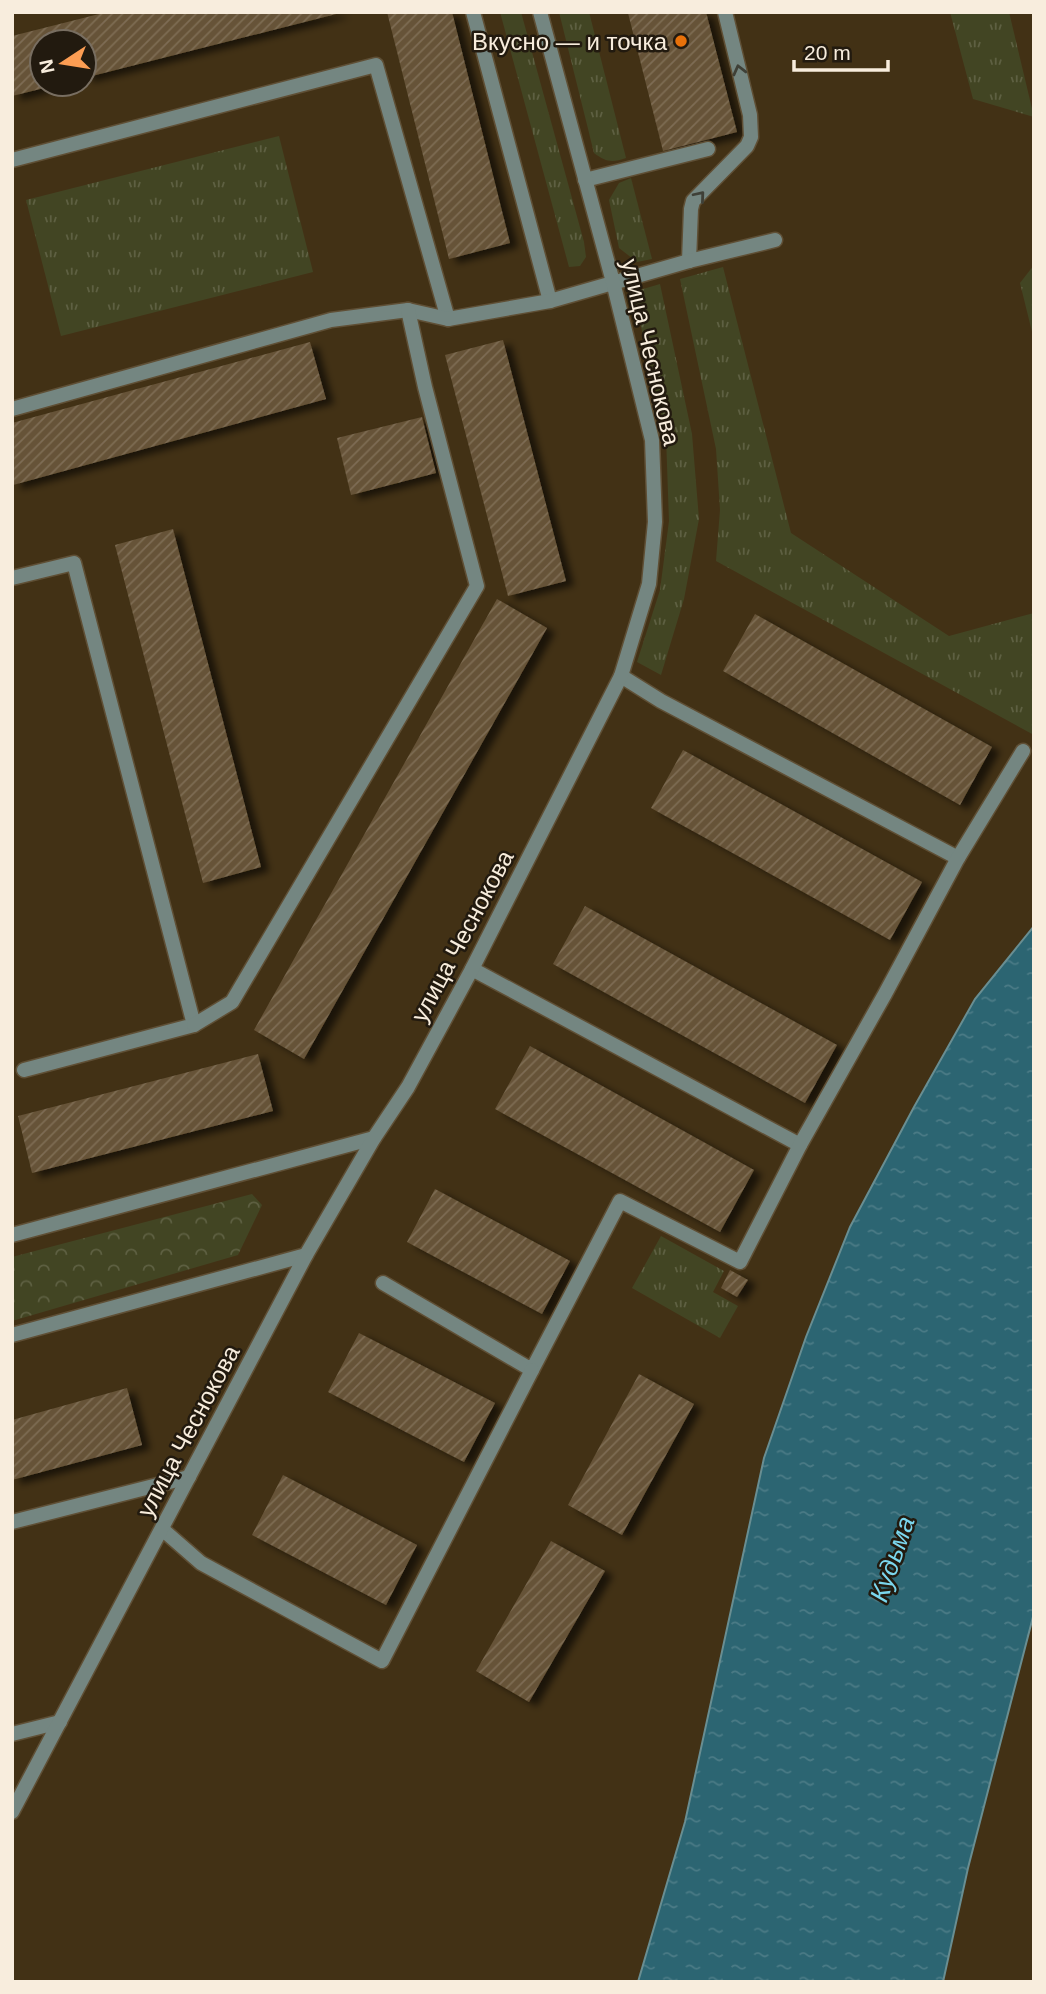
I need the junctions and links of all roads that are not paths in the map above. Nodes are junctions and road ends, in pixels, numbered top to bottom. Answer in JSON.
{"nodes":[{"id":1,"x":473,"y":12,"type":"edge"},
{"id":2,"x":540,"y":12,"type":"edge"},
{"id":3,"x":725,"y":12,"type":"edge"},
{"id":4,"x":708,"y":149,"type":"dead end"},
{"id":5,"x":12,"y":160,"type":"edge"},
{"id":6,"x":585,"y":180,"type":"junction"},
{"id":7,"x":775,"y":240,"type":"dead end"},
{"id":8,"x":689,"y":261,"type":"junction"},
{"id":9,"x":613,"y":282,"type":"junction"},
{"id":10,"x":550,"y":301,"type":"junction"},
{"id":11,"x":408,"y":310,"type":"junction"},
{"id":12,"x":448,"y":318,"type":"junction"},
{"id":13,"x":12,"y":409,"type":"edge"},
{"id":14,"x":12,"y":578,"type":"edge"},
{"id":15,"x":621,"y":676,"type":"junction"},
{"id":16,"x":1023,"y":751,"type":"dead end"},
{"id":17,"x":958,"y":858,"type":"junction"},
{"id":18,"x":472,"y":969,"type":"junction"},
{"id":19,"x":194,"y":1025,"type":"junction"},
{"id":20,"x":24,"y":1070,"type":"dead end"},
{"id":21,"x":374,"y":1138,"type":"junction"},
{"id":22,"x":800,"y":1144,"type":"junction"},
{"id":23,"x":12,"y":1235,"type":"edge"},
{"id":24,"x":306,"y":1255,"type":"junction"},
{"id":25,"x":383,"y":1283,"type":"dead end"},
{"id":26,"x":12,"y":1335,"type":"edge"},
{"id":27,"x":532,"y":1370,"type":"junction"},
{"id":28,"x":189,"y":1477,"type":"junction"},
{"id":29,"x":12,"y":1521,"type":"edge"},
{"id":30,"x":162,"y":1529,"type":"junction"},
{"id":31,"x":60,"y":1723,"type":"junction"},
{"id":32,"x":12,"y":1734,"type":"edge"},
{"id":33,"x":12,"y":1812,"type":"edge"}],
"edges":[{"from":1,"to":10,"type":"street"},
{"from":2,"to":6,"type":"street","name":"улица Чеснокова"},
{"from":8,"to":3,"type":"street","one_way":true},
{"from":4,"to":6,"type":"street"},
{"from":5,"to":12,"type":"street"},
{"from":6,"to":9,"type":"street","name":"улица Чеснокова"},
{"from":7,"to":8,"type":"street"},
{"from":8,"to":9,"type":"street"},
{"from":9,"to":10,"type":"street"},
{"from":9,"to":15,"type":"street","name":"улица Чеснокова"},
{"from":10,"to":12,"type":"street"},
{"from":11,"to":12,"type":"street"},
{"from":11,"to":13,"type":"street"},
{"from":11,"to":19,"type":"street"},
{"from":14,"to":19,"type":"street"},
{"from":15,"to":17,"type":"street"},
{"from":15,"to":18,"type":"street","name":"улица Чеснокова"},
{"from":16,"to":17,"type":"street"},
{"from":17,"to":22,"type":"street"},
{"from":18,"to":21,"type":"street","name":"улица Чеснокова"},
{"from":18,"to":22,"type":"street"},
{"from":19,"to":20,"type":"street"},
{"from":21,"to":23,"type":"street"},
{"from":21,"to":24,"type":"street","name":"улица Чеснокова"},
{"from":22,"to":27,"type":"street"},
{"from":24,"to":26,"type":"street"},
{"from":24,"to":28,"type":"street","name":"улица Чеснокова"},
{"from":25,"to":27,"type":"street"},
{"from":27,"to":30,"type":"street"},
{"from":28,"to":29,"type":"street"},
{"from":28,"to":30,"type":"street","name":"улица Чеснокова"},
{"from":30,"to":31,"type":"street","name":"улица Чеснокова"},
{"from":31,"to":32,"type":"street"},
{"from":31,"to":33,"type":"street","name":"улица Чеснокова"}]}
